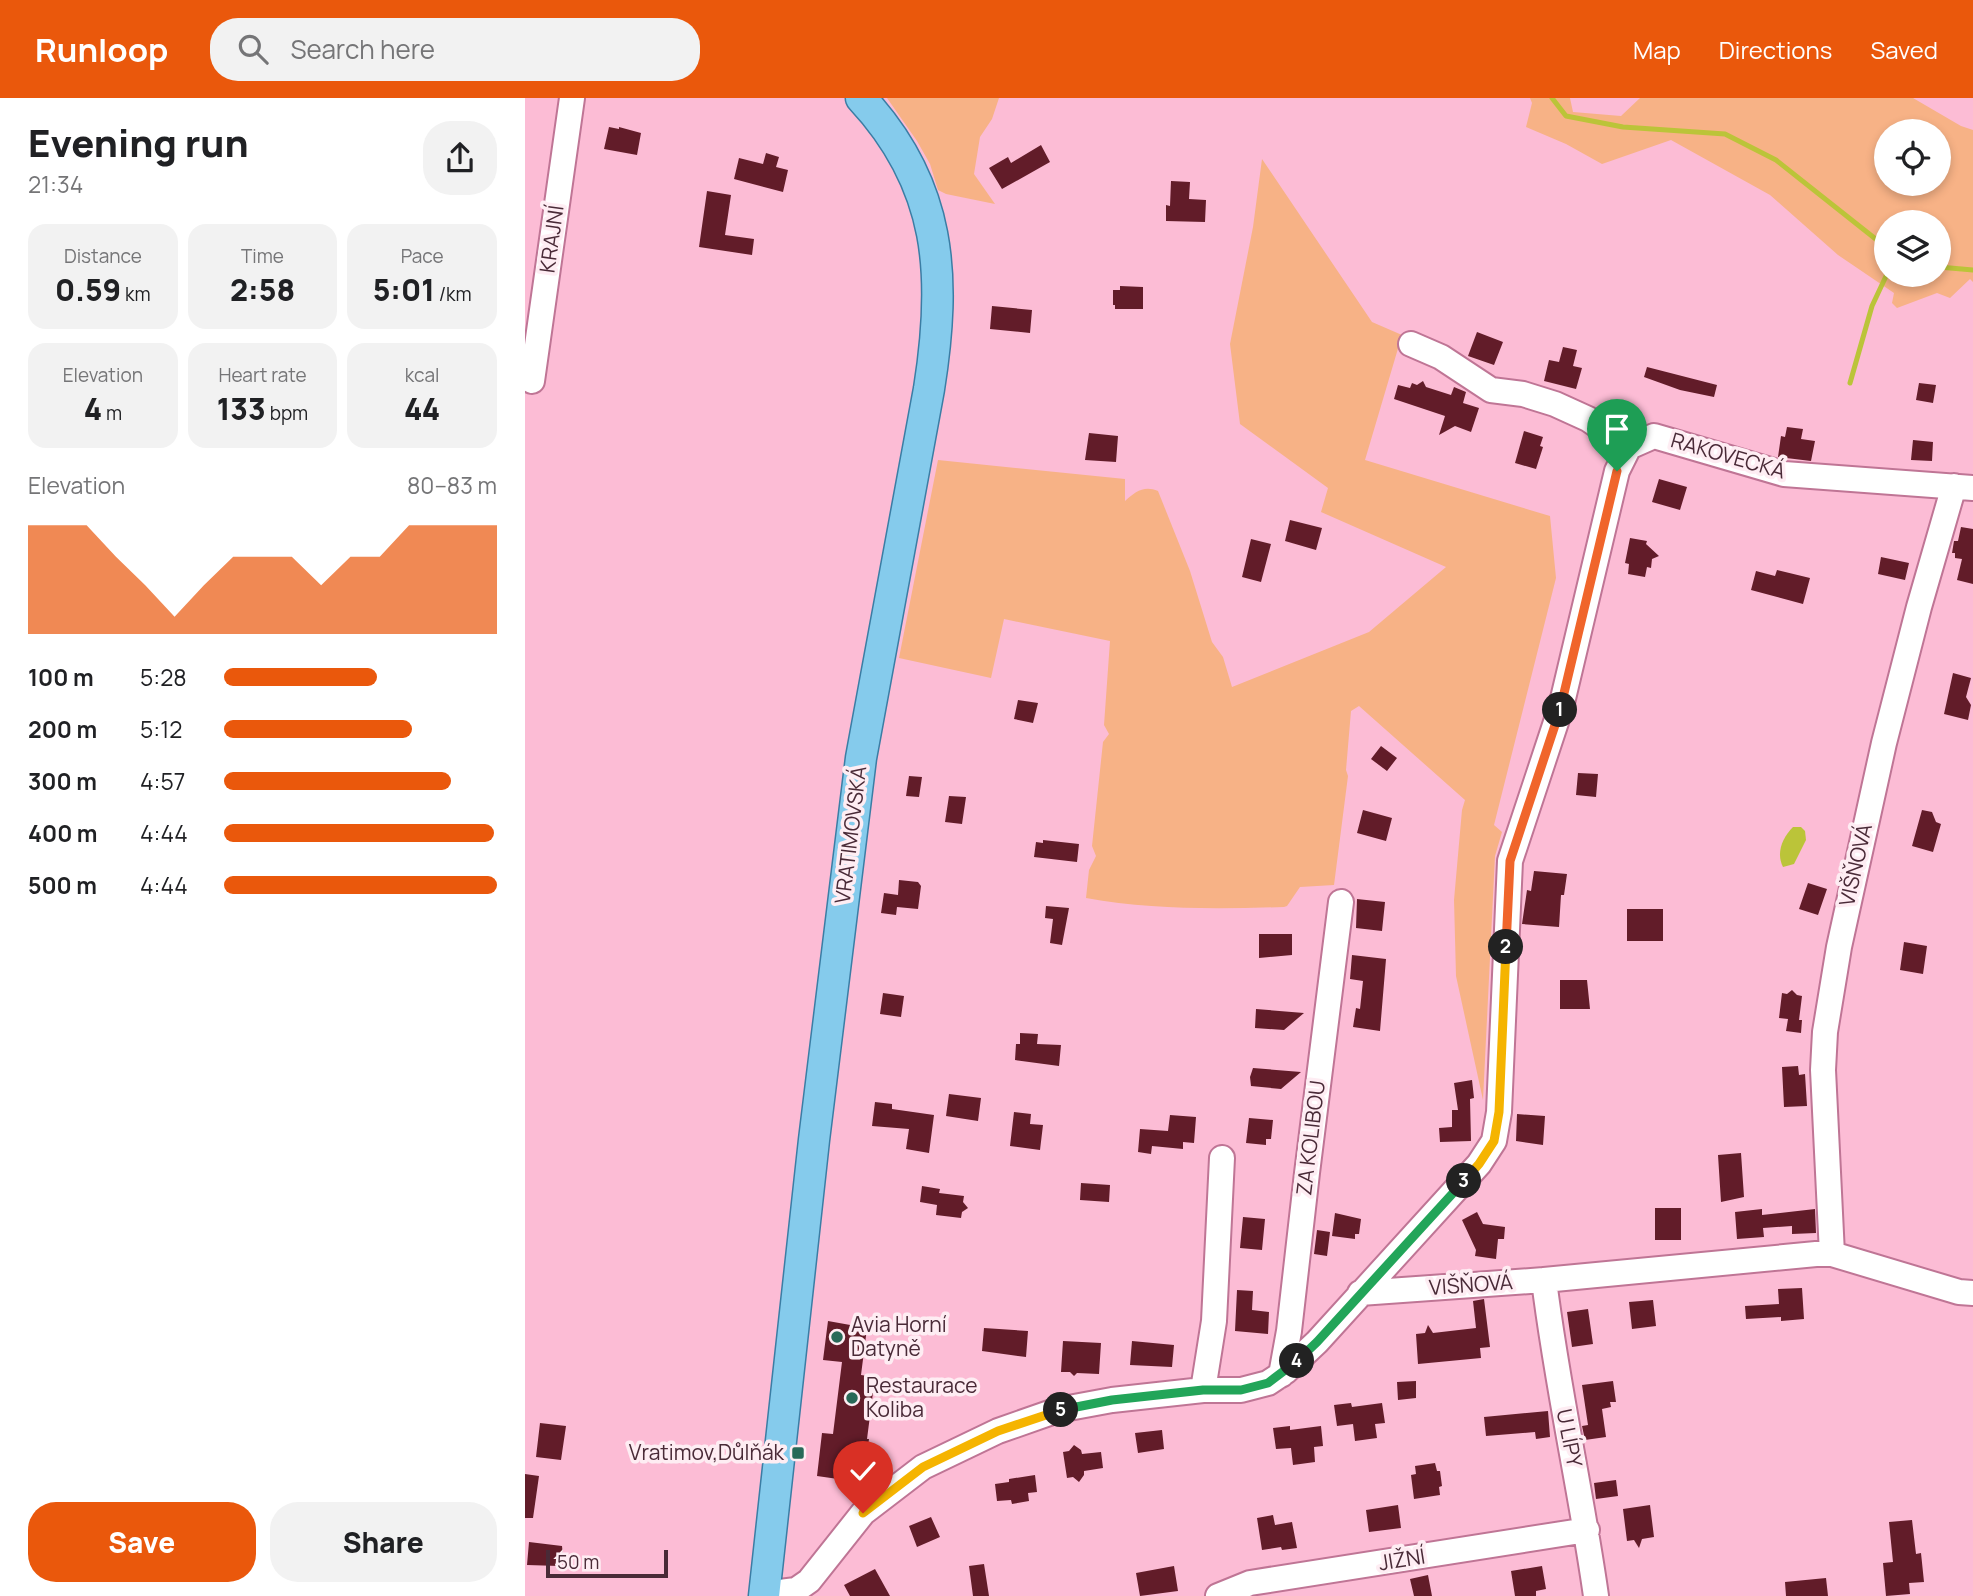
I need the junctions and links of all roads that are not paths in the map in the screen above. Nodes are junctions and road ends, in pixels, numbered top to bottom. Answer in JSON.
{"nodes":[{"id":1,"x":572,"y":98,"type":"edge"},
{"id":2,"x":861,"y":98,"type":"edge"},
{"id":3,"x":1411,"y":344,"type":"dead end"},
{"id":4,"x":532,"y":381,"type":"dead end"},
{"id":5,"x":1629,"y":447,"type":"junction"},
{"id":6,"x":1963,"y":487,"type":"edge"},
{"id":7,"x":1341,"y":902,"type":"dead end"},
{"id":8,"x":1222,"y":1158,"type":"dead end"},
{"id":9,"x":1832,"y":1254,"type":"junction"},
{"id":10,"x":1544,"y":1280,"type":"junction"},
{"id":11,"x":1360,"y":1293,"type":"junction"},
{"id":12,"x":1973,"y":1293,"type":"edge"},
{"id":13,"x":1281,"y":1375,"type":"junction"},
{"id":14,"x":1203,"y":1390,"type":"junction"},
{"id":15,"x":1587,"y":1530,"type":"junction"},
{"id":16,"x":764,"y":1595,"type":"edge"},
{"id":17,"x":1218,"y":1596,"type":"edge"},
{"id":18,"x":1596,"y":1596,"type":"edge"}],
"edges":[{"from":1,"to":4,"type":"street","name":"KRAJNÍ"},
{"from":2,"to":16,"type":"main road","name":"VRATIMOVSKÁ"},
{"from":3,"to":5,"type":"street"},
{"from":5,"to":6,"type":"street","name":"RAKOVECKÁ"},
{"from":5,"to":11,"type":"street"},
{"from":6,"to":9,"type":"street","name":"VIŠŇOVÁ"},
{"from":7,"to":13,"type":"street","name":"ZA KOLIBOU"},
{"from":8,"to":14,"type":"street"},
{"from":9,"to":10,"type":"street","name":"VIŠŇOVÁ"},
{"from":9,"to":12,"type":"street","name":"VIŠŇOVÁ"},
{"from":10,"to":11,"type":"street","name":"VIŠŇOVÁ"},
{"from":10,"to":15,"type":"street","name":"U LÍPY"},
{"from":11,"to":13,"type":"street"},
{"from":13,"to":14,"type":"street"},
{"from":14,"to":16,"type":"street"},
{"from":15,"to":17,"type":"street","name":"JIŽNÍ"},
{"from":15,"to":18,"type":"street","name":"U LÍPY"}]}
